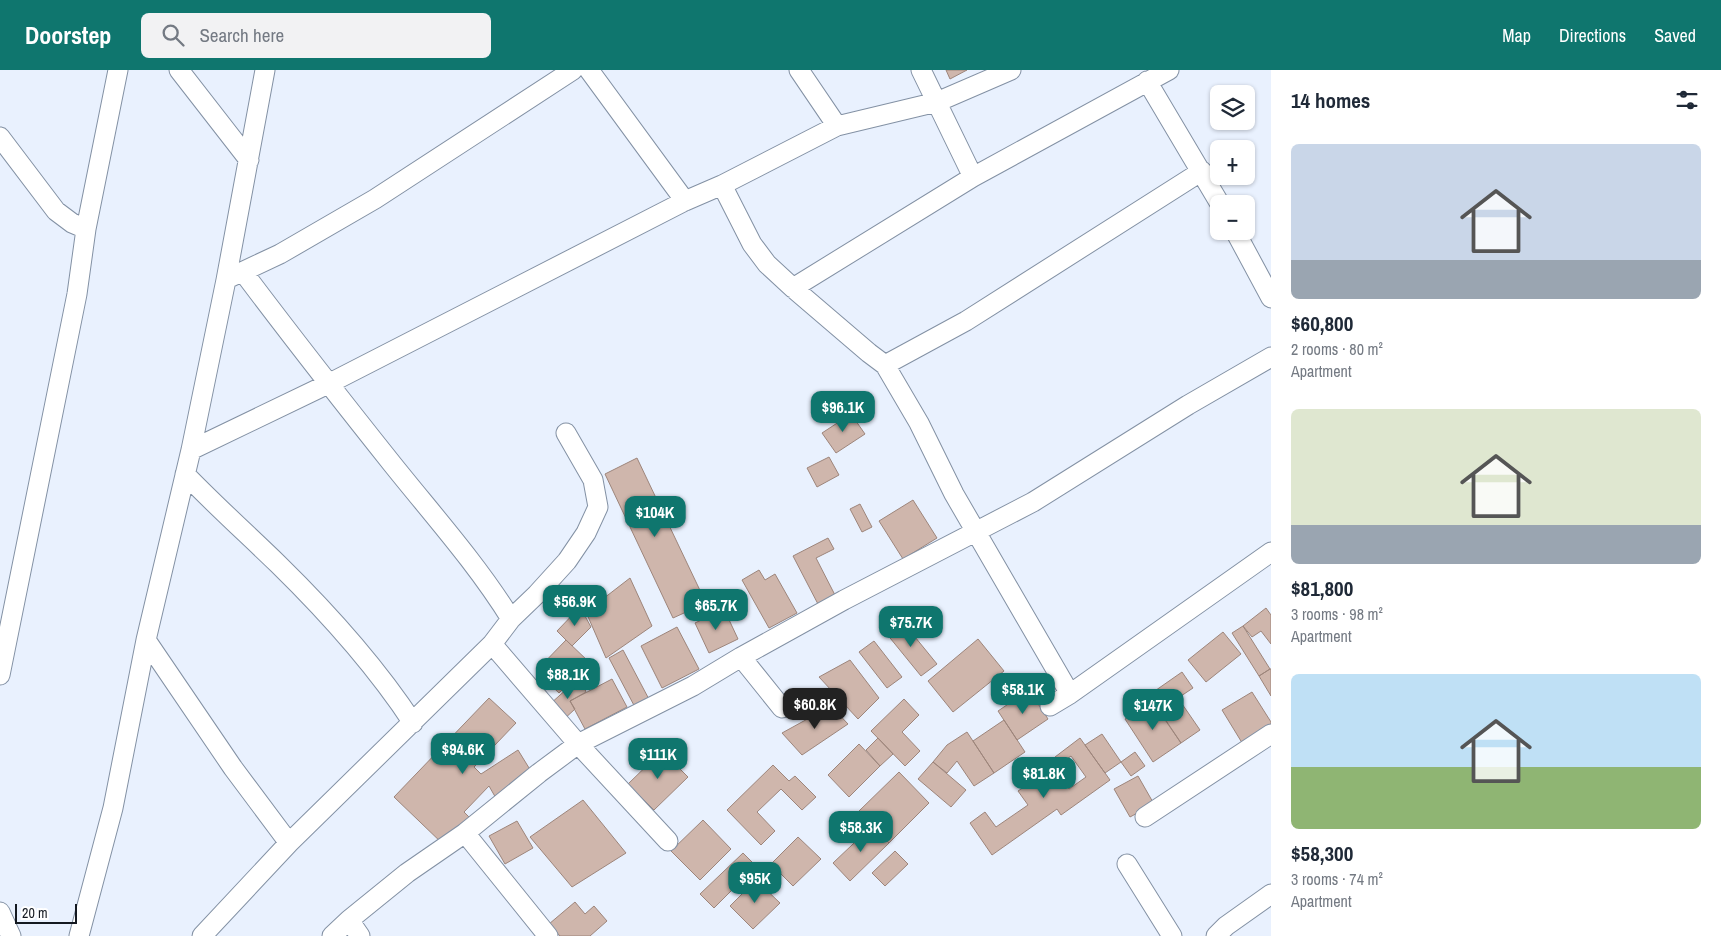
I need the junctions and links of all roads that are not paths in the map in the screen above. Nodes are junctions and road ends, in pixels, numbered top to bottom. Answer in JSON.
{"nodes":[{"id":1,"x":118,"y":70,"type":"edge"},
{"id":2,"x":178,"y":70,"type":"edge"},
{"id":3,"x":265,"y":70,"type":"edge"},
{"id":4,"x":572,"y":70,"type":"edge"},
{"id":5,"x":589,"y":70,"type":"edge"},
{"id":6,"x":799,"y":70,"type":"edge"},
{"id":7,"x":921,"y":70,"type":"edge"},
{"id":8,"x":1011,"y":70,"type":"edge"},
{"id":9,"x":1169,"y":70,"type":"edge"},
{"id":10,"x":1147,"y":81,"type":"junction"},
{"id":11,"x":937,"y":102,"type":"junction"},
{"id":12,"x":837,"y":126,"type":"junction"},
{"id":13,"x":0,"y":137,"type":"edge"},
{"id":14,"x":249,"y":160,"type":"junction"},
{"id":15,"x":1202,"y":171,"type":"junction"},
{"id":16,"x":973,"y":177,"type":"junction"},
{"id":17,"x":722,"y":185,"type":"junction"},
{"id":18,"x":1215,"y":195,"type":"edge"},
{"id":19,"x":685,"y":201,"type":"junction"},
{"id":20,"x":86,"y":229,"type":"junction"},
{"id":21,"x":1240,"y":240,"type":"edge"},
{"id":22,"x":243,"y":272,"type":"junction"},
{"id":23,"x":226,"y":280,"type":"junction"},
{"id":24,"x":793,"y":288,"type":"junction"},
{"id":25,"x":1271,"y":298,"type":"edge"},
{"id":26,"x":1271,"y":357,"type":"edge"},
{"id":27,"x":885,"y":365,"type":"junction"},
{"id":28,"x":328,"y":384,"type":"junction"},
{"id":29,"x":566,"y":433,"type":"dead end"},
{"id":30,"x":191,"y":450,"type":"junction"},
{"id":31,"x":185,"y":474,"type":"junction"},
{"id":32,"x":977,"y":532,"type":"junction"},
{"id":33,"x":1271,"y":552,"type":"edge"},
{"id":34,"x":510,"y":619,"type":"junction"},
{"id":35,"x":146,"y":640,"type":"junction"},
{"id":36,"x":492,"y":644,"type":"junction"},
{"id":37,"x":741,"y":657,"type":"junction"},
{"id":38,"x":0,"y":675,"type":"edge"},
{"id":39,"x":1070,"y":694,"type":"junction"},
{"id":40,"x":1050,"y":706,"type":"dead end"},
{"id":41,"x":782,"y":708,"type":"dead end"},
{"id":42,"x":413,"y":723,"type":"junction"},
{"id":43,"x":1271,"y":734,"type":"edge"},
{"id":44,"x":578,"y":744,"type":"junction"},
{"id":45,"x":1145,"y":817,"type":"dead end"},
{"id":46,"x":465,"y":833,"type":"junction"},
{"id":47,"x":668,"y":842,"type":"dead end"},
{"id":48,"x":289,"y":843,"type":"junction"},
{"id":49,"x":1127,"y":864,"type":"dead end"},
{"id":50,"x":1271,"y":894,"type":"edge"},
{"id":51,"x":0,"y":912,"type":"edge"},
{"id":52,"x":349,"y":920,"type":"junction"},
{"id":53,"x":11,"y":936,"type":"edge"},
{"id":54,"x":79,"y":936,"type":"edge"},
{"id":55,"x":202,"y":936,"type":"edge"},
{"id":56,"x":332,"y":936,"type":"edge"},
{"id":57,"x":360,"y":936,"type":"edge"},
{"id":58,"x":548,"y":936,"type":"edge"},
{"id":59,"x":1172,"y":936,"type":"edge"},
{"id":60,"x":1216,"y":936,"type":"edge"}],
"edges":[{"from":1,"to":20,"type":"street"},
{"from":2,"to":14,"type":"street"},
{"from":3,"to":14,"type":"street"},
{"from":4,"to":22,"type":"street"},
{"from":5,"to":19,"type":"street"},
{"from":6,"to":12,"type":"street"},
{"from":7,"to":11,"type":"street"},
{"from":8,"to":11,"type":"street"},
{"from":9,"to":10,"type":"street"},
{"from":10,"to":15,"type":"street"},
{"from":10,"to":16,"type":"street"},
{"from":11,"to":12,"type":"street"},
{"from":11,"to":16,"type":"street"},
{"from":12,"to":17,"type":"street"},
{"from":13,"to":20,"type":"street"},
{"from":14,"to":23,"type":"street"},
{"from":15,"to":18,"type":"street"},
{"from":15,"to":27,"type":"street"},
{"from":16,"to":24,"type":"street"},
{"from":17,"to":19,"type":"street"},
{"from":17,"to":24,"type":"street"},
{"from":19,"to":28,"type":"street"},
{"from":20,"to":38,"type":"street"},
{"from":21,"to":25,"type":"street"},
{"from":22,"to":23,"type":"street"},
{"from":22,"to":28,"type":"street"},
{"from":23,"to":30,"type":"street"},
{"from":24,"to":27,"type":"street"},
{"from":26,"to":32,"type":"street"},
{"from":27,"to":32,"type":"street"},
{"from":28,"to":30,"type":"street"},
{"from":28,"to":34,"type":"street"},
{"from":29,"to":34,"type":"street"},
{"from":30,"to":31,"type":"street"},
{"from":31,"to":35,"type":"street"},
{"from":31,"to":42,"type":"street"},
{"from":32,"to":37,"type":"street"},
{"from":32,"to":39,"type":"street"},
{"from":33,"to":39,"type":"street"},
{"from":34,"to":36,"type":"street"},
{"from":35,"to":48,"type":"street"},
{"from":35,"to":54,"type":"street"},
{"from":36,"to":42,"type":"street"},
{"from":36,"to":44,"type":"street"},
{"from":37,"to":41,"type":"street"},
{"from":37,"to":44,"type":"street"},
{"from":39,"to":40,"type":"street"},
{"from":42,"to":48,"type":"street"},
{"from":43,"to":45,"type":"street"},
{"from":44,"to":46,"type":"street"},
{"from":44,"to":47,"type":"street"},
{"from":46,"to":52,"type":"street"},
{"from":46,"to":58,"type":"street"},
{"from":48,"to":55,"type":"street"},
{"from":49,"to":59,"type":"street"},
{"from":50,"to":60,"type":"street"},
{"from":51,"to":53,"type":"street"},
{"from":52,"to":56,"type":"street"},
{"from":52,"to":57,"type":"street"}]}
